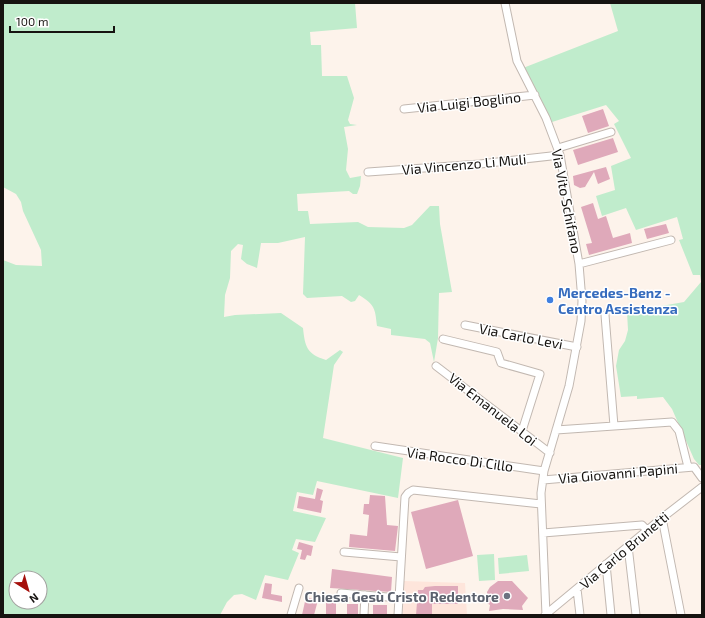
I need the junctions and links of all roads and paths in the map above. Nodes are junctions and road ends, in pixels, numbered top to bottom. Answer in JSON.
{"nodes":[{"id":1,"x":505,"y":3,"type":"edge"},
{"id":2,"x":534,"y":95,"type":"junction"},
{"id":3,"x":404,"y":110,"type":"dead end"},
{"id":4,"x":610,"y":132,"type":"dead end"},
{"id":5,"x":559,"y":151,"type":"junction"},
{"id":6,"x":368,"y":172,"type":"dead end"},
{"id":7,"x":671,"y":240,"type":"dead end"},
{"id":8,"x":579,"y":264,"type":"junction"},
{"id":9,"x":605,"y":315,"type":"dead end"},
{"id":10,"x":465,"y":325,"type":"dead end"},
{"id":11,"x":443,"y":339,"type":"dead end"},
{"id":12,"x":577,"y":347,"type":"junction"},
{"id":13,"x":436,"y":366,"type":"dead end"},
{"id":14,"x":614,"y":426,"type":"junction"},
{"id":15,"x":556,"y":430,"type":"junction"},
{"id":16,"x":522,"y":431,"type":"junction"},
{"id":17,"x":375,"y":446,"type":"dead end"},
{"id":18,"x":550,"y":453,"type":"junction"},
{"id":19,"x":691,"y":467,"type":"junction"},
{"id":20,"x":544,"y":471,"type":"junction"},
{"id":21,"x":702,"y":478,"type":"edge"},
{"id":22,"x":543,"y":480,"type":"junction"},
{"id":23,"x":702,"y":487,"type":"edge"},
{"id":24,"x":541,"y":504,"type":"junction"},
{"id":25,"x":662,"y":518,"type":"junction"},
{"id":26,"x":648,"y":530,"type":"junction"},
{"id":27,"x":542,"y":533,"type":"junction"},
{"id":28,"x":628,"y":546,"type":"junction"},
{"id":29,"x":344,"y":552,"type":"dead end"},
{"id":30,"x":401,"y":558,"type":"junction"},
{"id":31,"x":606,"y":564,"type":"junction"},
{"id":32,"x":299,"y":588,"type":"dead end"},
{"id":33,"x":577,"y":588,"type":"junction"},
{"id":34,"x":341,"y":593,"type":"dead end"},
{"id":35,"x":365,"y":595,"type":"junction"},
{"id":36,"x":399,"y":598,"type":"junction"},
{"id":37,"x":291,"y":615,"type":"edge"},
{"id":38,"x":364,"y":615,"type":"edge"},
{"id":39,"x":398,"y":615,"type":"edge"},
{"id":40,"x":546,"y":615,"type":"edge"},
{"id":41,"x":580,"y":615,"type":"edge"},
{"id":42,"x":611,"y":615,"type":"edge"},
{"id":43,"x":636,"y":615,"type":"edge"},
{"id":44,"x":681,"y":615,"type":"edge"}],
"edges":[{"from":1,"to":2,"type":"street","name":"Via Vito Schifano"},
{"from":2,"to":3,"type":"street","name":"Via Luigi Boglino"},
{"from":2,"to":5,"type":"street","name":"Via Vito Schifano"},
{"from":4,"to":5,"type":"street","name":"Via Vincenzo Li Muli"},
{"from":5,"to":6,"type":"street","name":"Via Vincenzo Li Muli"},
{"from":5,"to":8,"type":"street","name":"Via Vito Schifano"},
{"from":7,"to":8,"type":"street"},
{"from":8,"to":12,"type":"street","name":"Via Vito Schifano"},
{"from":9,"to":14,"type":"street"},
{"from":10,"to":12,"type":"street","name":"Via Carlo Levi"},
{"from":11,"to":16,"type":"street"},
{"from":12,"to":15,"type":"street","name":"Via Vito Schifano"},
{"from":13,"to":16,"type":"street","name":"Via Emanuela Loi"},
{"from":14,"to":15,"type":"street"},
{"from":14,"to":19,"type":"street"},
{"from":15,"to":18,"type":"street","name":"Via Vito Schifano"},
{"from":16,"to":18,"type":"street","name":"Via Emanuela Loi"},
{"from":17,"to":20,"type":"street","name":"Via Rocco Di Cillo"},
{"from":18,"to":20,"type":"street","name":"Via Vito Schifano"},
{"from":19,"to":21,"type":"street"},
{"from":19,"to":22,"type":"street","name":"Via Giovanni Papini"},
{"from":20,"to":22,"type":"street","name":"Via Vito Schifano"},
{"from":22,"to":24,"type":"street","name":"Via Vito Schifano"},
{"from":23,"to":25,"type":"street","name":"Via Carlo Brunetti"},
{"from":24,"to":27,"type":"street","name":"Via Vito Schifano"},
{"from":24,"to":30,"type":"street"},
{"from":25,"to":26,"type":"street","name":"Via Carlo Brunetti"},
{"from":25,"to":44,"type":"street"},
{"from":26,"to":27,"type":"street"},
{"from":26,"to":28,"type":"street","name":"Via Carlo Brunetti"},
{"from":27,"to":40,"type":"street","name":"Via Vito Schifano"},
{"from":28,"to":31,"type":"street","name":"Via Carlo Brunetti"},
{"from":28,"to":43,"type":"street"},
{"from":29,"to":30,"type":"street"},
{"from":30,"to":36,"type":"street"},
{"from":31,"to":33,"type":"street","name":"Via Carlo Brunetti"},
{"from":31,"to":42,"type":"street"},
{"from":32,"to":37,"type":"street"},
{"from":33,"to":40,"type":"street","name":"Via Carlo Brunetti"},
{"from":33,"to":41,"type":"street"},
{"from":34,"to":35,"type":"street"},
{"from":35,"to":36,"type":"street"},
{"from":35,"to":38,"type":"street"},
{"from":36,"to":39,"type":"street"}]}
